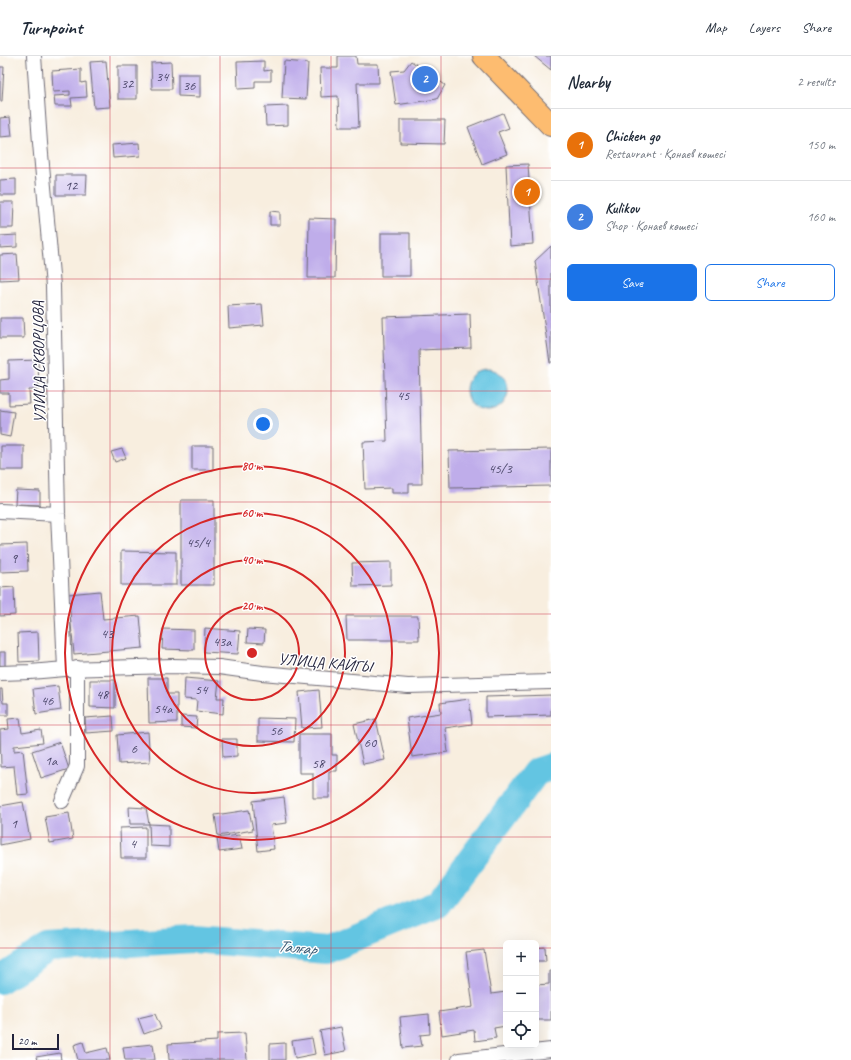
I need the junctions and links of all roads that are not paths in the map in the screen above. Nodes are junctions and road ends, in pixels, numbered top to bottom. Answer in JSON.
{"nodes":[{"id":1,"x":34,"y":56,"type":"edge"},
{"id":2,"x":484,"y":56,"type":"edge"},
{"id":3,"x":551,"y":125,"type":"edge"},
{"id":4,"x":0,"y":511,"type":"edge"},
{"id":5,"x":58,"y":514,"type":"junction"},
{"id":6,"x":71,"y":668,"type":"junction"},
{"id":7,"x":0,"y":673,"type":"edge"},
{"id":8,"x":551,"y":682,"type":"edge"},
{"id":9,"x":62,"y":801,"type":"dead end"},
{"id":10,"x":551,"y":1050,"type":"edge"},
{"id":11,"x":483,"y":1059,"type":"edge"},
{"id":12,"x":459,"y":1060,"type":"edge"}],
"edges":[{"from":1,"to":5,"type":"street","name":"УЛИЦА СКВОРЦОВА"},
{"from":2,"to":3,"type":"main road"},
{"from":4,"to":5,"type":"street"},
{"from":5,"to":6,"type":"street","name":"УЛИЦА СКВОРЦОВА"},
{"from":6,"to":7,"type":"street","name":"УЛИЦА КАЙГЫ"},
{"from":6,"to":8,"type":"street","name":"УЛИЦА КАЙГЫ"},
{"from":6,"to":9,"type":"street","name":"УЛИЦА СКВОРЦОВА"},
{"from":10,"to":11,"type":"street"},
{"from":11,"to":12,"type":"street"}]}
